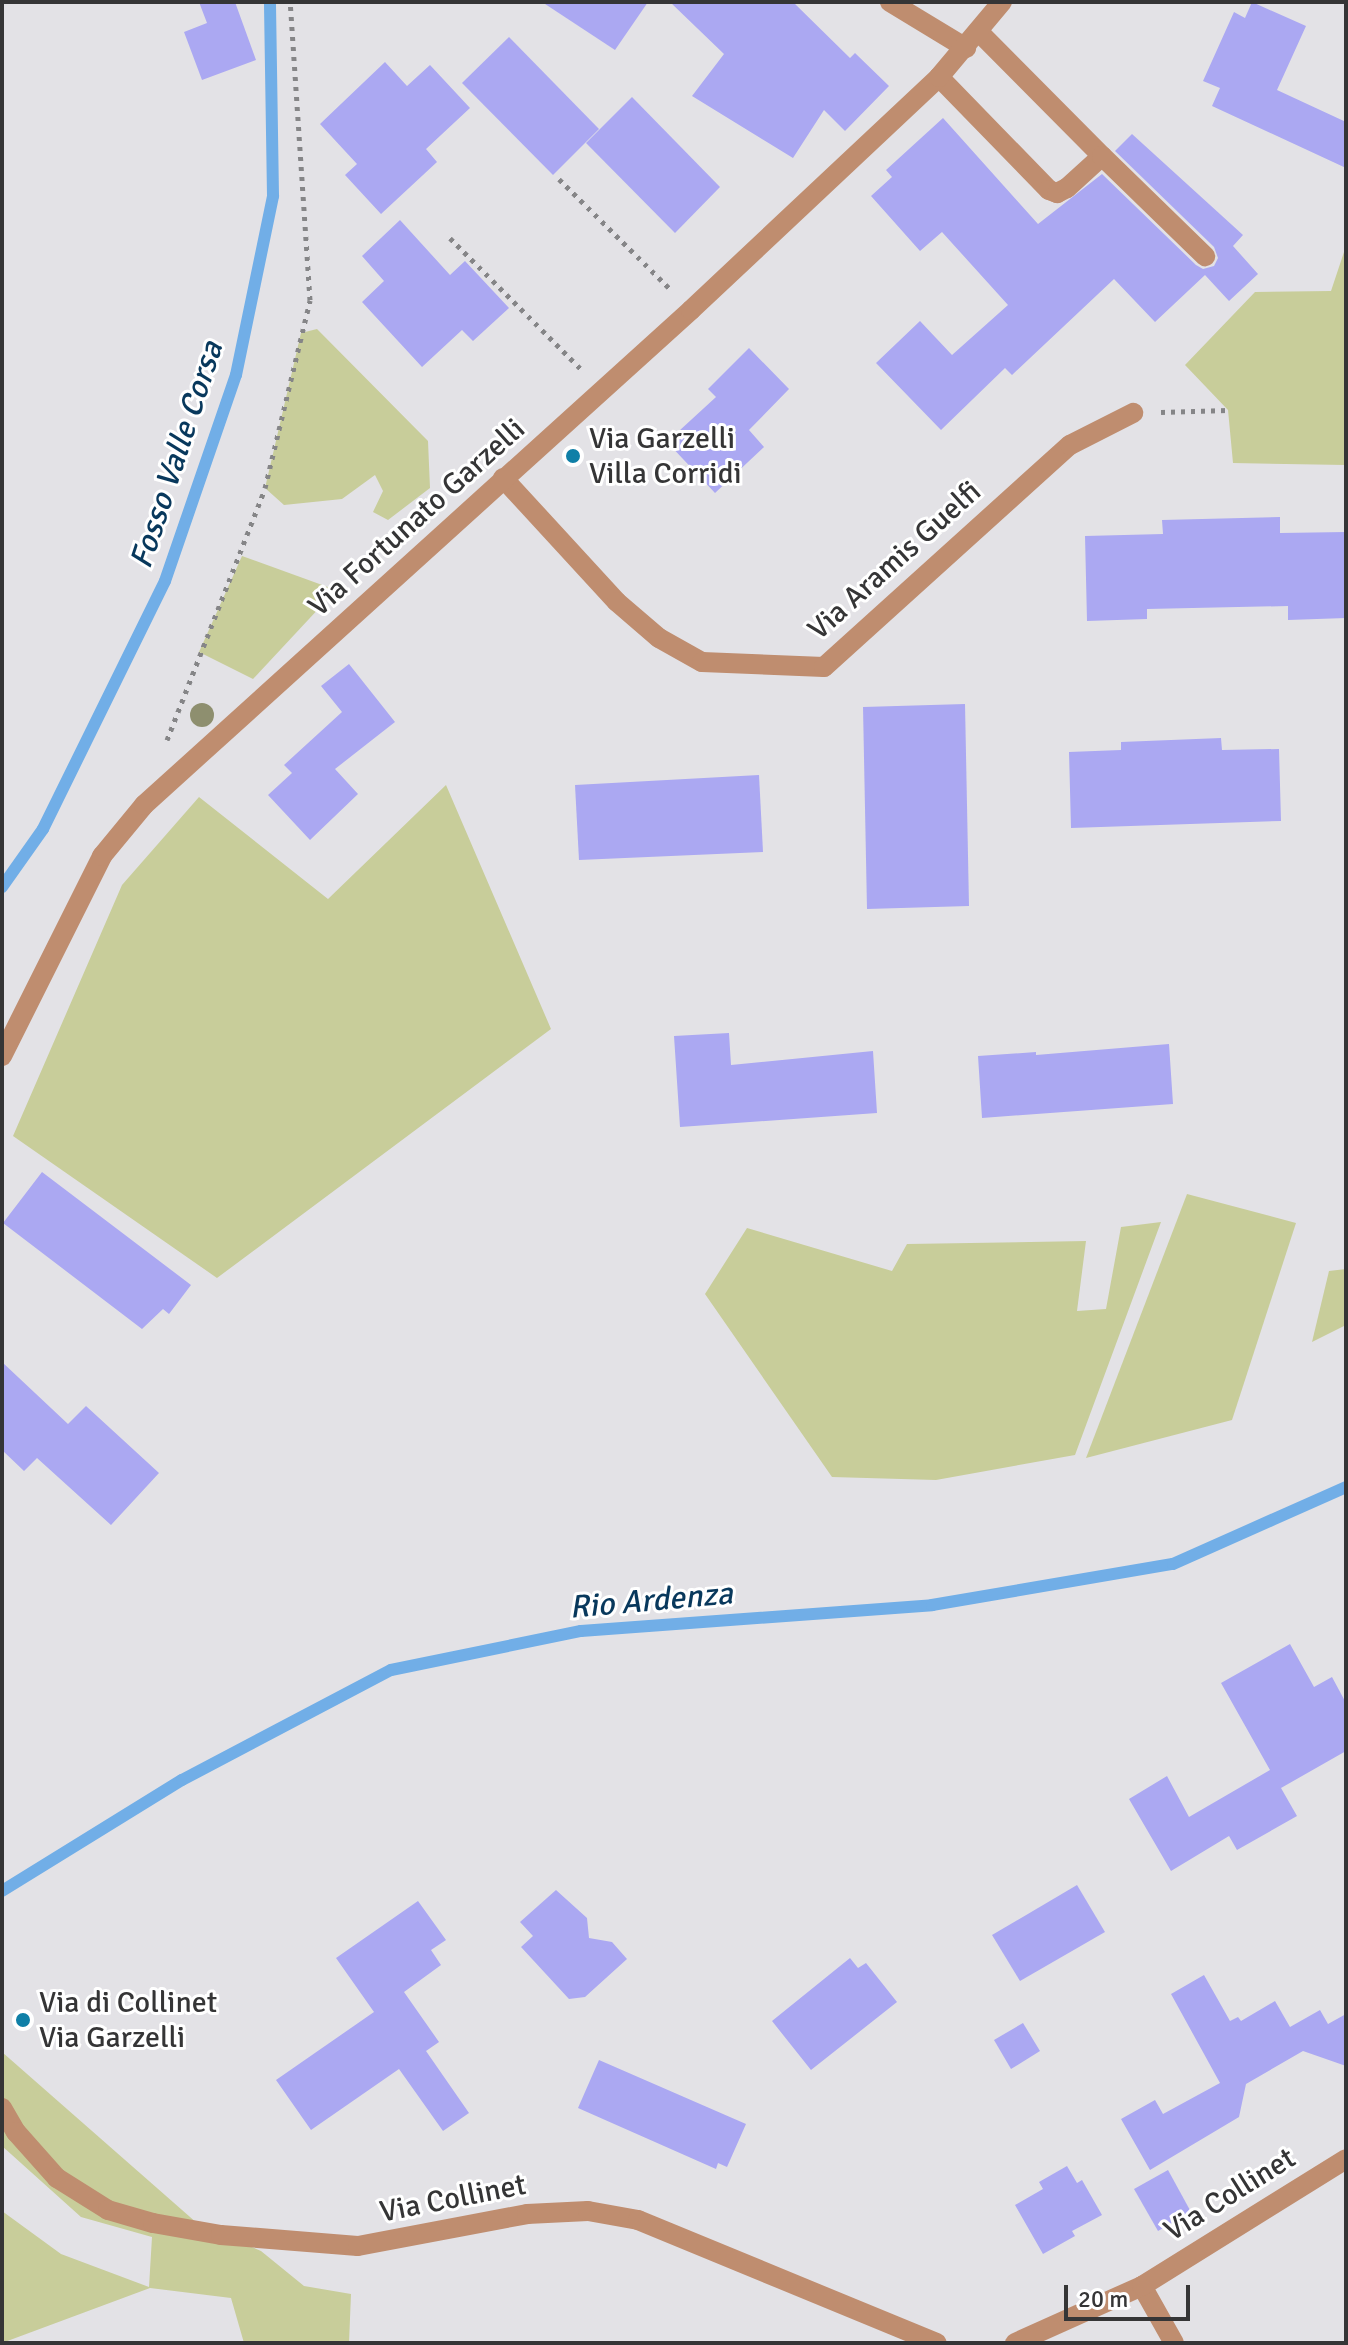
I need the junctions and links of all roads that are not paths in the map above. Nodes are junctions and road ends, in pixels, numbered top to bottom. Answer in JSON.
{"nodes":[{"id":1,"x":890,"y":2,"type":"edge"},
{"id":2,"x":1002,"y":2,"type":"edge"},
{"id":3,"x":972,"y":40,"type":"junction"},
{"id":4,"x":939,"y":77,"type":"junction"},
{"id":5,"x":1102,"y":156,"type":"junction"},
{"id":6,"x":1205,"y":256,"type":"dead end"},
{"id":7,"x":1133,"y":413,"type":"road end"},
{"id":8,"x":503,"y":478,"type":"junction"},
{"id":9,"x":2,"y":1056,"type":"edge"},
{"id":10,"x":2,"y":2108,"type":"edge"},
{"id":11,"x":1346,"y":2159,"type":"edge"},
{"id":12,"x":1142,"y":2286,"type":"junction"},
{"id":13,"x":937,"y":2343,"type":"edge"},
{"id":14,"x":1015,"y":2343,"type":"edge"},
{"id":15,"x":1174,"y":2343,"type":"edge"}],
"edges":[{"from":1,"to":3,"type":"street"},
{"from":2,"to":3,"type":"street","name":"Via Fortunato Garzelli"},
{"from":3,"to":4,"type":"street","name":"Via Fortunato Garzelli"},
{"from":3,"to":5,"type":"street"},
{"from":4,"to":5,"type":"street"},
{"from":4,"to":8,"type":"street","name":"Via Fortunato Garzelli"},
{"from":5,"to":6,"type":"street"},
{"from":7,"to":8,"type":"street","name":"Via Aramis Guelfi"},
{"from":8,"to":9,"type":"street","name":"Via Fortunato Garzelli"},
{"from":10,"to":13,"type":"street","name":"Via Collinet"},
{"from":11,"to":12,"type":"street","name":"Via Collinet"},
{"from":12,"to":14,"type":"street","name":"Via Collinet"},
{"from":12,"to":15,"type":"street"}]}
